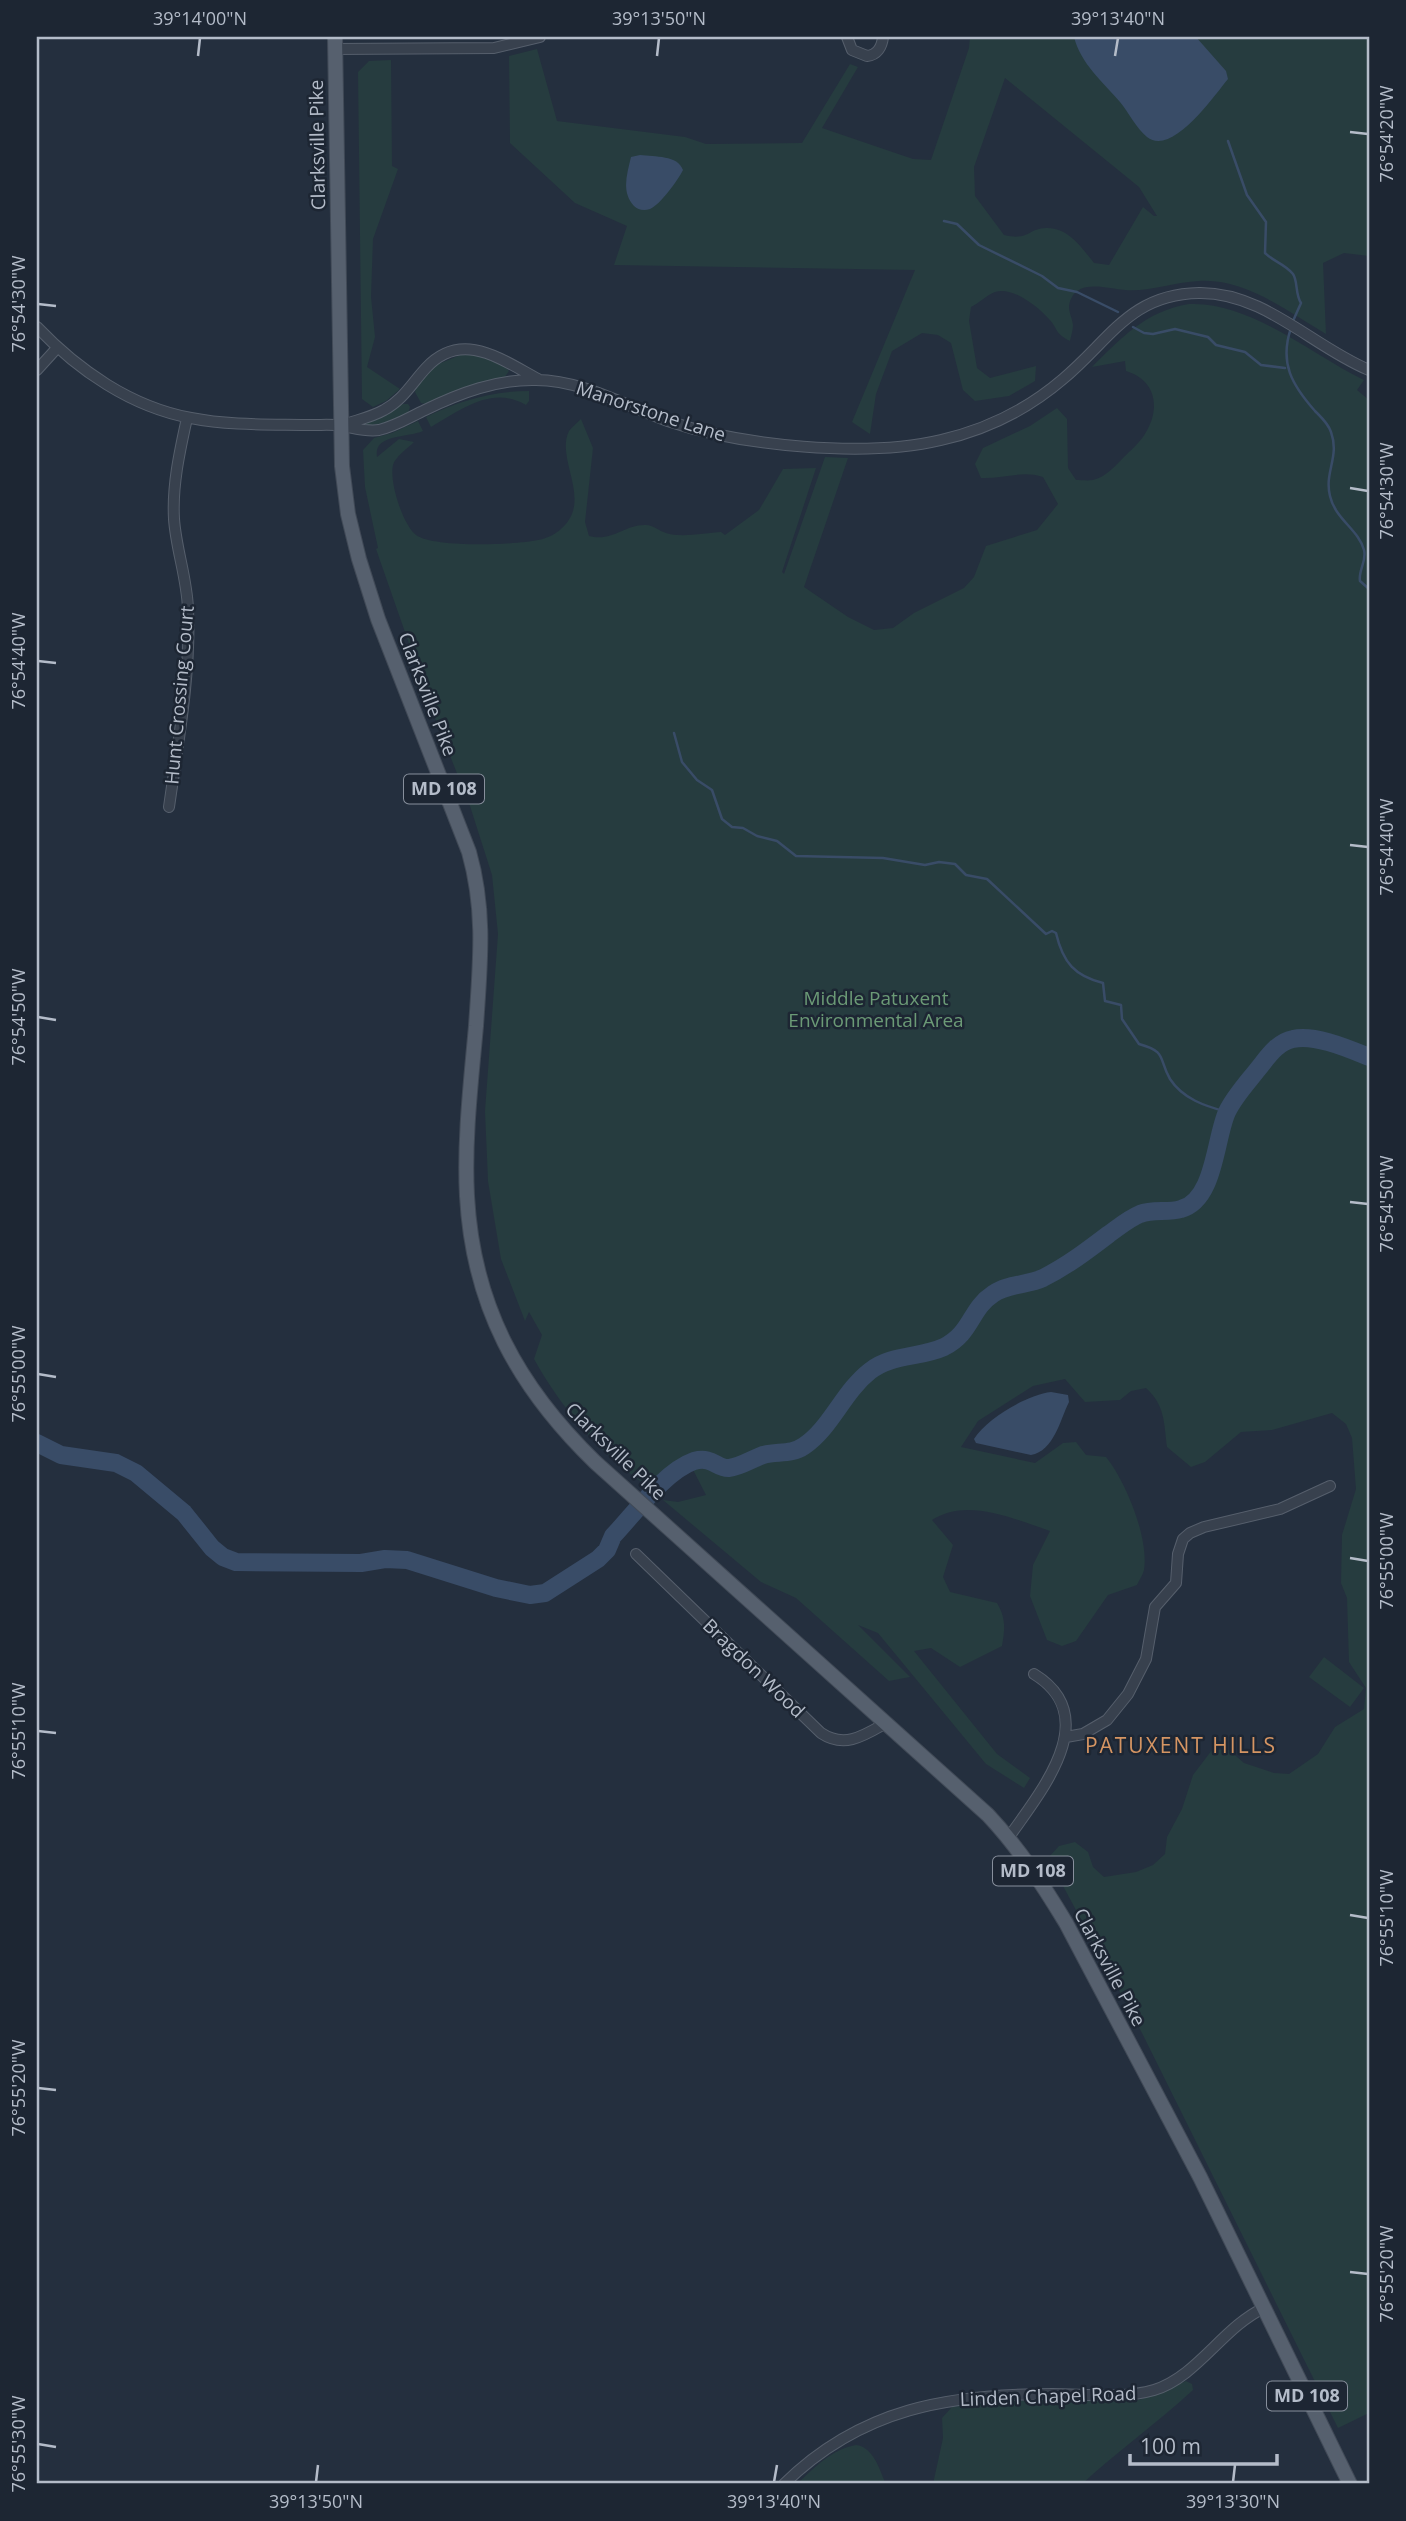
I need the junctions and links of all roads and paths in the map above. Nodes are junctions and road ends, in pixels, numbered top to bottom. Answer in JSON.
{"nodes":[{"id":1,"x":540,"y":37,"type":"edge"},
{"id":2,"x":847,"y":37,"type":"edge"},
{"id":3,"x":883,"y":37,"type":"edge"},
{"id":4,"x":335,"y":43,"type":"edge"},
{"id":5,"x":37,"y":327,"type":"edge"},
{"id":6,"x":57,"y":348,"type":"junction"},
{"id":7,"x":37,"y":370,"type":"edge"},
{"id":8,"x":1369,"y":370,"type":"edge"},
{"id":9,"x":538,"y":379,"type":"junction"},
{"id":10,"x":187,"y":418,"type":"junction"},
{"id":11,"x":341,"y":425,"type":"junction"},
{"id":12,"x":169,"y":807,"type":"dead end"},
{"id":13,"x":1330,"y":1486,"type":"dead end"},
{"id":14,"x":636,"y":1554,"type":"dead end"},
{"id":15,"x":1034,"y":1674,"type":"dead end"},
{"id":16,"x":886,"y":1723,"type":"junction"},
{"id":17,"x":1066,"y":1737,"type":"junction"},
{"id":18,"x":1009,"y":1837,"type":"junction"},
{"id":19,"x":1264,"y":2308,"type":"junction"},
{"id":20,"x":784,"y":2484,"type":"edge"},
{"id":21,"x":1350,"y":2484,"type":"edge"}],
"edges":[{"from":1,"to":4,"type":"street"},
{"from":2,"to":3,"type":"street"},
{"from":4,"to":11,"type":"main road","name":"Clarksville Pike","number":"MD 108"},
{"from":5,"to":6,"type":"street"},
{"from":6,"to":7,"type":"street"},
{"from":6,"to":10,"type":"street"},
{"from":8,"to":9,"type":"street","name":"Manorstone Lane"},
{"from":9,"to":11,"type":"street","name":"Manorstone Lane"},
{"from":9,"to":11,"type":"street","name":"Manorstone Lane"},
{"from":10,"to":11,"type":"street"},
{"from":10,"to":12,"type":"street","name":"Hunt Crossing Court"},
{"from":11,"to":16,"type":"main road","name":"Clarksville Pike","number":"MD 108"},
{"from":13,"to":17,"type":"street"},
{"from":14,"to":16,"type":"street","name":"Bragdon Wood"},
{"from":15,"to":17,"type":"street"},
{"from":16,"to":18,"type":"main road","name":"Clarksville Pike","number":"MD 108"},
{"from":17,"to":18,"type":"street"},
{"from":18,"to":19,"type":"main road","name":"Clarksville Pike","number":"MD 108"},
{"from":19,"to":20,"type":"street","name":"Linden Chapel Road"},
{"from":19,"to":21,"type":"main road","name":"Clarksville Pike","number":"MD 108"}]}
